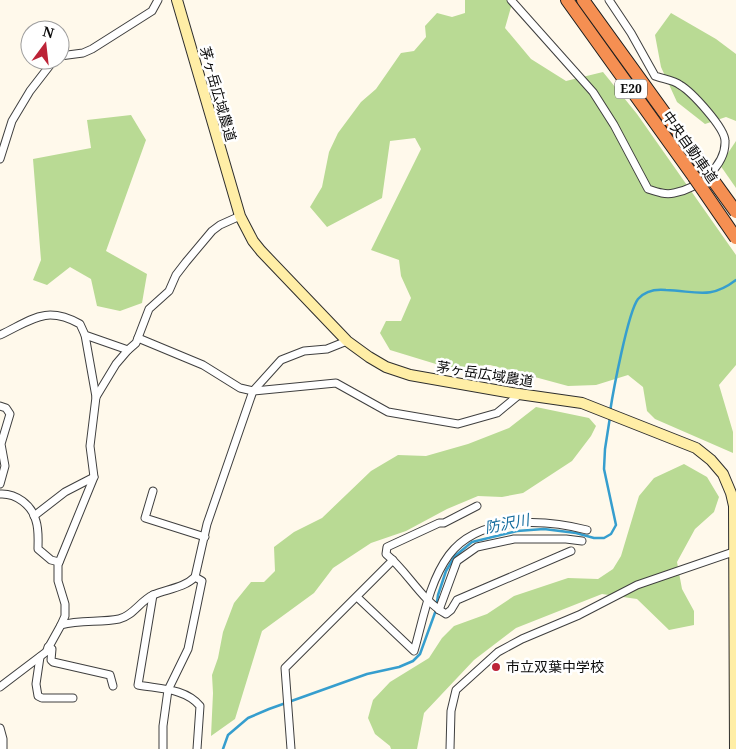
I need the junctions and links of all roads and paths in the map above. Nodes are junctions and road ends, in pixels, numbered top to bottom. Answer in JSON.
{"nodes":[{"id":1,"x":158,"y":0,"type":"edge"},
{"id":2,"x":177,"y":0,"type":"edge"},
{"id":3,"x":511,"y":0,"type":"edge"},
{"id":4,"x":567,"y":0,"type":"edge"},
{"id":5,"x":583,"y":0,"type":"edge"},
{"id":6,"x":609,"y":0,"type":"edge"},
{"id":7,"x":70,"y":55,"type":"edge"},
{"id":8,"x":46,"y":70,"type":"edge"},
{"id":9,"x":0,"y":157,"type":"edge"},
{"id":10,"x":736,"y":212,"type":"edge"},
{"id":11,"x":240,"y":216,"type":"junction"},
{"id":12,"x":736,"y":238,"type":"edge"},
{"id":13,"x":85,"y":334,"type":"junction"},
{"id":14,"x":0,"y":335,"type":"edge"},
{"id":15,"x":138,"y":338,"type":"junction"},
{"id":16,"x":348,"y":341,"type":"junction"},
{"id":17,"x":128,"y":350,"type":"junction"},
{"id":18,"x":253,"y":392,"type":"junction"},
{"id":19,"x":520,"y":394,"type":"junction"},
{"id":20,"x":96,"y":397,"type":"junction"},
{"id":21,"x":0,"y":406,"type":"edge"},
{"id":22,"x":94,"y":477,"type":"junction"},
{"id":23,"x":0,"y":484,"type":"edge"},
{"id":24,"x":153,"y":491,"type":"dead end"},
{"id":25,"x":0,"y":494,"type":"edge"},
{"id":26,"x":476,"y":506,"type":"dead end"},
{"id":27,"x":34,"y":516,"type":"junction"},
{"id":28,"x":587,"y":530,"type":"dead end"},
{"id":29,"x":205,"y":537,"type":"junction"},
{"id":30,"x":582,"y":541,"type":"dead end"},
{"id":31,"x":734,"y":551,"type":"edge"},
{"id":32,"x":571,"y":552,"type":"dead end"},
{"id":33,"x":393,"y":560,"type":"junction"},
{"id":34,"x":59,"y":562,"type":"junction"},
{"id":35,"x":195,"y":577,"type":"junction"},
{"id":36,"x":152,"y":595,"type":"junction"},
{"id":37,"x":357,"y":597,"type":"junction"},
{"id":38,"x":429,"y":601,"type":"junction"},
{"id":39,"x":439,"y":610,"type":"junction"},
{"id":40,"x":61,"y":625,"type":"junction"},
{"id":41,"x":48,"y":647,"type":"junction"},
{"id":42,"x":735,"y":656,"type":"edge"},
{"id":43,"x":40,"y":657,"type":"junction"},
{"id":44,"x":113,"y":686,"type":"dead end"},
{"id":45,"x":0,"y":687,"type":"edge"},
{"id":46,"x":168,"y":690,"type":"junction"},
{"id":47,"x":72,"y":698,"type":"dead end"},
{"id":48,"x":0,"y":728,"type":"edge"},
{"id":49,"x":3,"y":749,"type":"edge"},
{"id":50,"x":163,"y":749,"type":"edge"},
{"id":51,"x":197,"y":749,"type":"edge"},
{"id":52,"x":291,"y":749,"type":"edge"},
{"id":53,"x":450,"y":749,"type":"edge"},
{"id":54,"x":735,"y":749,"type":"edge"}],
"edges":[{"from":1,"to":7,"type":"street"},
{"from":2,"to":11,"type":"street","name":"茅ヶ岳広域農道"},
{"from":3,"to":6,"type":"street"},
{"from":4,"to":12,"type":"highway","name":"中央自動車道","number":"E20","bridge":true},
{"from":5,"to":10,"type":"highway","name":"中央自動車道","number":"E20","bridge":true},
{"from":8,"to":9,"type":"street"},
{"from":11,"to":15,"type":"street"},
{"from":11,"to":16,"type":"street","name":"茅ヶ岳広域農道"},
{"from":13,"to":14,"type":"street"},
{"from":13,"to":17,"type":"street"},
{"from":13,"to":20,"type":"street"},
{"from":15,"to":17,"type":"street"},
{"from":15,"to":18,"type":"street"},
{"from":16,"to":18,"type":"street"},
{"from":16,"to":19,"type":"street","name":"茅ヶ岳広域農道"},
{"from":17,"to":20,"type":"street"},
{"from":18,"to":19,"type":"street"},
{"from":18,"to":29,"type":"street"},
{"from":19,"to":31,"type":"street","name":"茅ヶ岳広域農道"},
{"from":20,"to":22,"type":"street"},
{"from":21,"to":23,"type":"street"},
{"from":22,"to":27,"type":"street"},
{"from":22,"to":34,"type":"street"},
{"from":24,"to":29,"type":"street"},
{"from":25,"to":27,"type":"street"},
{"from":26,"to":33,"type":"street"},
{"from":27,"to":34,"type":"street"},
{"from":28,"to":38,"type":"street"},
{"from":29,"to":35,"type":"street"},
{"from":30,"to":39,"type":"street"},
{"from":31,"to":42,"type":"street","name":"茅ヶ岳広域農道"},
{"from":31,"to":53,"type":"street"},
{"from":32,"to":39,"type":"street"},
{"from":33,"to":37,"type":"street"},
{"from":33,"to":38,"type":"street"},
{"from":34,"to":40,"type":"street"},
{"from":35,"to":36,"type":"street"},
{"from":35,"to":46,"type":"street"},
{"from":36,"to":40,"type":"street"},
{"from":36,"to":46,"type":"street"},
{"from":37,"to":38,"type":"street"},
{"from":37,"to":52,"type":"street"},
{"from":38,"to":39,"type":"street"},
{"from":40,"to":41,"type":"street"},
{"from":41,"to":43,"type":"street"},
{"from":41,"to":44,"type":"street"},
{"from":42,"to":54,"type":"street","name":"茅ヶ岳広域農道"},
{"from":43,"to":45,"type":"street"},
{"from":43,"to":47,"type":"street"},
{"from":46,"to":50,"type":"street"},
{"from":46,"to":51,"type":"street"},
{"from":48,"to":49,"type":"street"}]}
